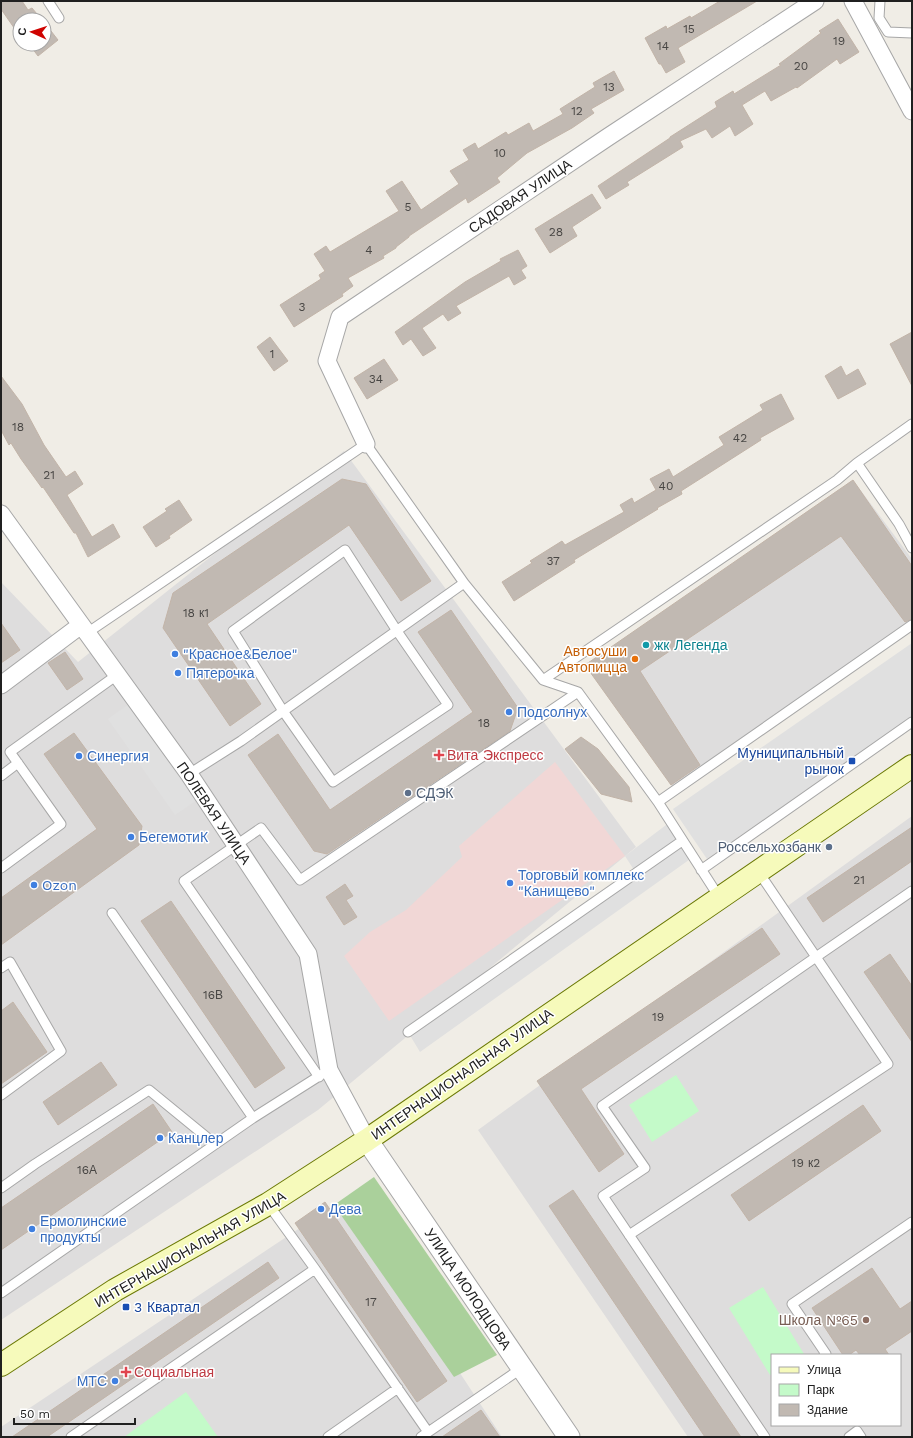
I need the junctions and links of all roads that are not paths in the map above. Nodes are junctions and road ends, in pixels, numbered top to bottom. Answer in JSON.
{"nodes":[{"id":1,"x":48,"y":1,"type":"edge"},
{"id":2,"x":815,"y":1,"type":"edge"},
{"id":3,"x":853,"y":1,"type":"edge"},
{"id":4,"x":880,"y":1,"type":"edge"},
{"id":5,"x":59,"y":18,"type":"dead end"},
{"id":6,"x":912,"y":32,"type":"edge"},
{"id":7,"x":912,"y":111,"type":"edge"},
{"id":8,"x":912,"y":424,"type":"edge"},
{"id":9,"x":366,"y":444,"type":"junction"},
{"id":10,"x":857,"y":463,"type":"junction"},
{"id":11,"x":1,"y":514,"type":"edge"},
{"id":12,"x":912,"y":548,"type":"edge"},
{"id":13,"x":464,"y":583,"type":"junction"},
{"id":14,"x":912,"y":625,"type":"edge"},
{"id":15,"x":84,"y":629,"type":"junction"},
{"id":16,"x":397,"y":631,"type":"junction"},
{"id":17,"x":117,"y":675,"type":"junction"},
{"id":18,"x":543,"y":680,"type":"junction"},
{"id":19,"x":1,"y":685,"type":"edge"},
{"id":20,"x":578,"y":692,"type":"junction"},
{"id":21,"x":283,"y":711,"type":"junction"},
{"id":22,"x":912,"y":722,"type":"edge"},
{"id":23,"x":18,"y":763,"type":"junction"},
{"id":24,"x":912,"y":766,"type":"edge"},
{"id":25,"x":189,"y":774,"type":"junction"},
{"id":26,"x":1,"y":776,"type":"edge"},
{"id":27,"x":658,"y":802,"type":"junction"},
{"id":28,"x":682,"y":841,"type":"junction"},
{"id":29,"x":237,"y":845,"type":"junction"},
{"id":30,"x":1,"y":868,"type":"edge"},
{"id":31,"x":702,"y":870,"type":"junction"},
{"id":32,"x":758,"y":871,"type":"junction"},
{"id":33,"x":912,"y":891,"type":"edge"},
{"id":34,"x":719,"y":897,"type":"junction"},
{"id":35,"x":112,"y":913,"type":"dead end"},
{"id":36,"x":816,"y":957,"type":"junction"},
{"id":37,"x":1,"y":968,"type":"edge"},
{"id":38,"x":408,"y":1032,"type":"dead end"},
{"id":39,"x":324,"y":1073,"type":"junction"},
{"id":40,"x":1,"y":1095,"type":"edge"},
{"id":41,"x":253,"y":1118,"type":"junction"},
{"id":42,"x":367,"y":1140,"type":"junction"},
{"id":43,"x":215,"y":1144,"type":"junction"},
{"id":44,"x":1,"y":1188,"type":"edge"},
{"id":45,"x":268,"y":1204,"type":"junction"},
{"id":46,"x":912,"y":1222,"type":"edge"},
{"id":47,"x":629,"y":1235,"type":"junction"},
{"id":48,"x":315,"y":1269,"type":"junction"},
{"id":49,"x":1,"y":1293,"type":"edge"},
{"id":50,"x":826,"y":1354,"type":"edge"},
{"id":51,"x":1,"y":1365,"type":"edge"},
{"id":52,"x":522,"y":1368,"type":"junction"},
{"id":53,"x":398,"y":1388,"type":"junction"},
{"id":54,"x":857,"y":1431,"type":"edge"},
{"id":55,"x":425,"y":1434,"type":"edge"},
{"id":56,"x":71,"y":1437,"type":"edge"},
{"id":57,"x":328,"y":1437,"type":"edge"},
{"id":58,"x":569,"y":1437,"type":"edge"},
{"id":59,"x":765,"y":1437,"type":"edge"},
{"id":60,"x":849,"y":1437,"type":"edge"}],
"edges":[{"from":1,"to":5,"type":"lane"},
{"from":2,"to":9,"type":"street","name":"САДОВАЯ УЛИЦА"},
{"from":3,"to":7,"type":"street"},
{"from":4,"to":6,"type":"lane"},
{"from":8,"to":10,"type":"lane"},
{"from":9,"to":13,"type":"lane"},
{"from":9,"to":15,"type":"lane"},
{"from":10,"to":12,"type":"lane"},
{"from":10,"to":18,"type":"lane"},
{"from":11,"to":15,"type":"street","name":"ПОЛЕВАЯ УЛИЦА"},
{"from":13,"to":16,"type":"lane"},
{"from":13,"to":18,"type":"lane"},
{"from":14,"to":27,"type":"lane"},
{"from":15,"to":17,"type":"street","name":"ПОЛЕВАЯ УЛИЦА"},
{"from":15,"to":19,"type":"street"},
{"from":16,"to":21,"type":"lane"},
{"from":16,"to":21,"type":"lane"},
{"from":16,"to":21,"type":"lane"},
{"from":17,"to":23,"type":"lane"},
{"from":17,"to":25,"type":"street","name":"ПОЛЕВАЯ УЛИЦА"},
{"from":18,"to":20,"type":"lane"},
{"from":20,"to":27,"type":"lane"},
{"from":20,"to":29,"type":"lane"},
{"from":21,"to":25,"type":"lane"},
{"from":22,"to":31,"type":"lane"},
{"from":23,"to":26,"type":"lane"},
{"from":23,"to":30,"type":"lane"},
{"from":24,"to":32,"type":"main road","name":"ИНТЕРНАЦИОНАЛЬНАЯ УЛИЦА"},
{"from":25,"to":29,"type":"street","name":"ПОЛЕВАЯ УЛИЦА"},
{"from":27,"to":28,"type":"lane"},
{"from":28,"to":31,"type":"lane"},
{"from":28,"to":38,"type":"lane"},
{"from":29,"to":39,"type":"street","name":"ПОЛЕВАЯ УЛИЦА"},
{"from":29,"to":39,"type":"lane"},
{"from":31,"to":34,"type":"lane"},
{"from":32,"to":34,"type":"main road","name":"ИНТЕРНАЦИОНАЛЬНАЯ УЛИЦА"},
{"from":32,"to":36,"type":"lane"},
{"from":33,"to":36,"type":"lane"},
{"from":34,"to":42,"type":"main road","name":"ИНТЕРНАЦИОНАЛЬНАЯ УЛИЦА"},
{"from":35,"to":41,"type":"lane"},
{"from":36,"to":47,"type":"lane"},
{"from":36,"to":47,"type":"lane"},
{"from":37,"to":40,"type":"lane"},
{"from":39,"to":41,"type":"lane"},
{"from":39,"to":42,"type":"street","name":"ПОЛЕВАЯ УЛИЦА"},
{"from":41,"to":43,"type":"lane"},
{"from":42,"to":45,"type":"main road","name":"ИНТЕРНАЦИОНАЛЬНАЯ УЛИЦА"},
{"from":42,"to":52,"type":"street","name":"УЛИЦА МОЛОДЦОВА"},
{"from":43,"to":44,"type":"lane"},
{"from":43,"to":49,"type":"lane"},
{"from":45,"to":48,"type":"lane"},
{"from":45,"to":51,"type":"main road","name":"ИНТЕРНАЦИОНАЛЬНАЯ УЛИЦА"},
{"from":46,"to":50,"type":"lane"},
{"from":47,"to":59,"type":"lane"},
{"from":48,"to":53,"type":"lane"},
{"from":48,"to":56,"type":"lane"},
{"from":52,"to":55,"type":"lane"},
{"from":52,"to":58,"type":"street","name":"УЛИЦА МОЛОДЦОВА"},
{"from":53,"to":55,"type":"lane"},
{"from":53,"to":57,"type":"lane"},
{"from":54,"to":60,"type":"lane"}]}
